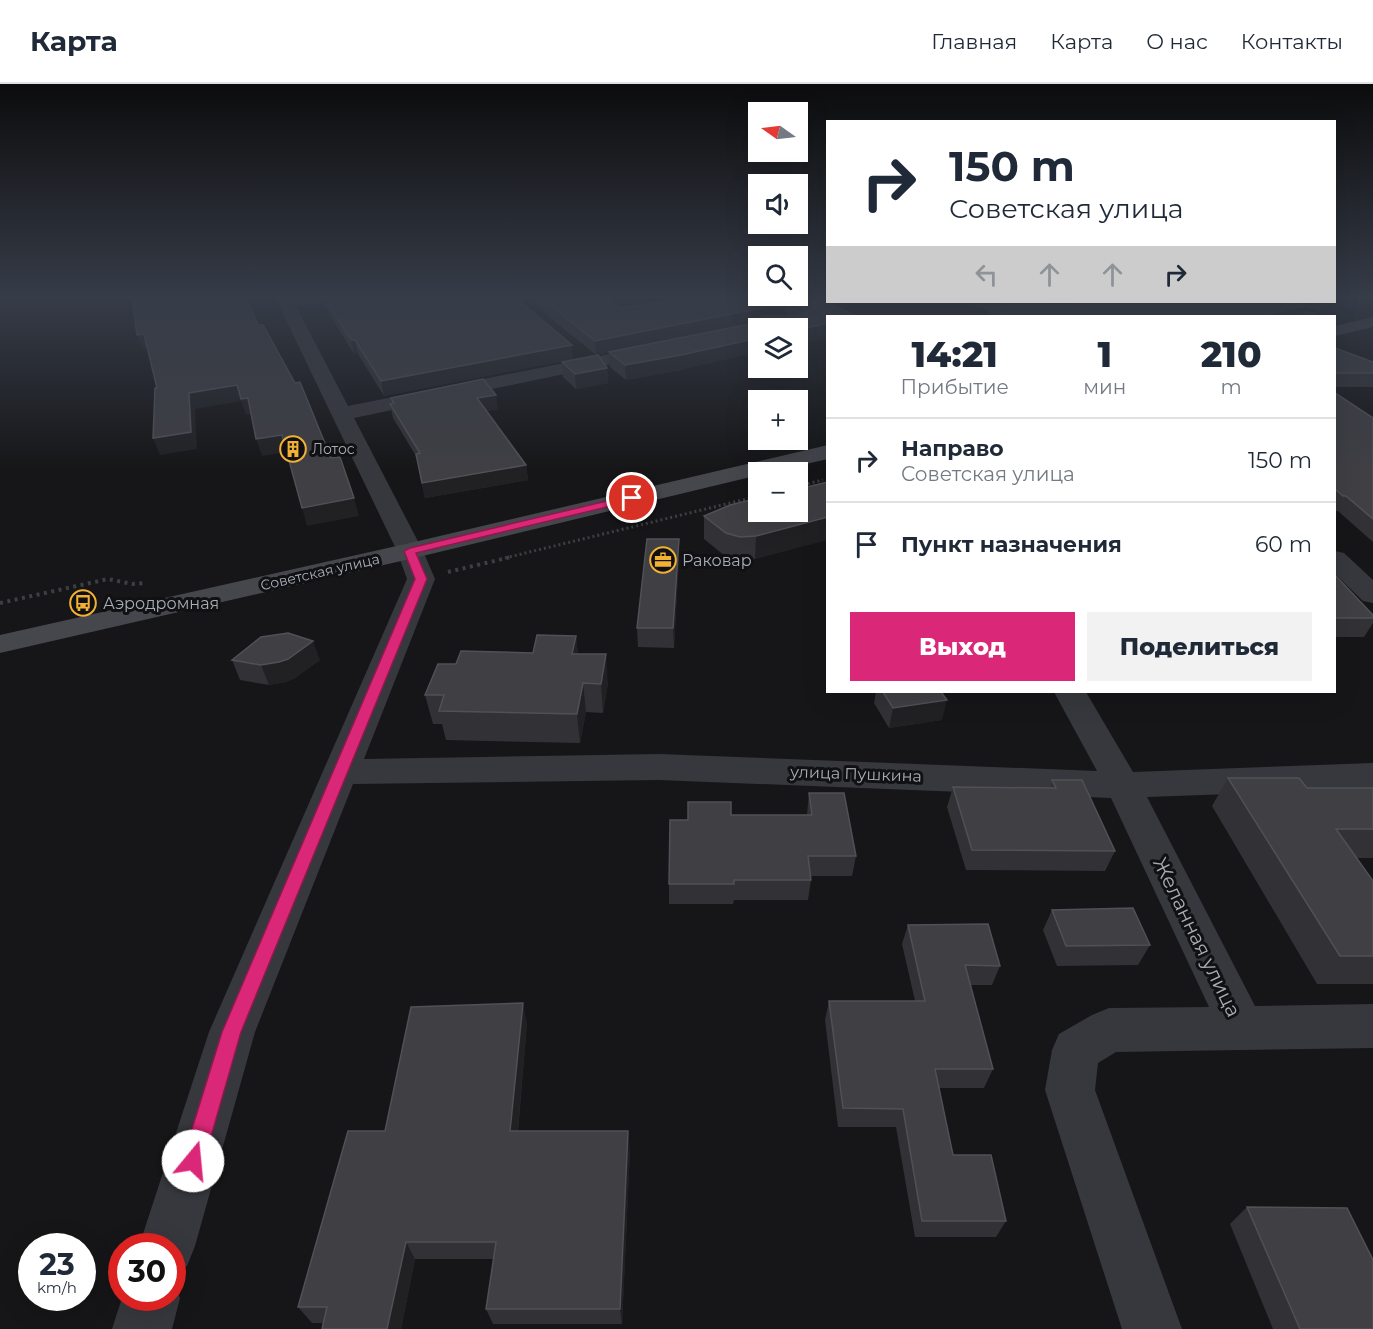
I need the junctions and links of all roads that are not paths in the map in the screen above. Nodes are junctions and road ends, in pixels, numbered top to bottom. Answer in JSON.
{"nodes":[{"id":1,"x":312,"y":355,"type":"edge"},
{"id":2,"x":583,"y":355,"type":"edge"},
{"id":3,"x":631,"y":355,"type":"edge"},
{"id":4,"x":592,"y":363,"type":"junction"},
{"id":5,"x":341,"y":414,"type":"junction"},
{"id":6,"x":826,"y":453,"type":"edge"},
{"id":7,"x":1336,"y":560,"type":"edge"},
{"id":8,"x":415,"y":565,"type":"junction"},
{"id":9,"x":1373,"y":595,"type":"edge"},
{"id":10,"x":10,"y":642,"type":"edge"},
{"id":11,"x":1071,"y":693,"type":"edge"},
{"id":12,"x":339,"y":772,"type":"junction"},
{"id":13,"x":1373,"y":776,"type":"edge"},
{"id":14,"x":1123,"y":785,"type":"junction"},
{"id":15,"x":1373,"y":1026,"type":"edge"},
{"id":16,"x":1242,"y":1028,"type":"junction"},
{"id":17,"x":171,"y":1233,"type":"edge"},
{"id":18,"x":147,"y":1311,"type":"edge"},
{"id":19,"x":142,"y":1329,"type":"edge"},
{"id":20,"x":1152,"y":1329,"type":"edge"}],
"edges":[{"from":1,"to":5,"type":"street"},
{"from":2,"to":4,"type":"street"},
{"from":3,"to":4,"type":"street"},
{"from":4,"to":5,"type":"street"},
{"from":5,"to":8,"type":"street"},
{"from":6,"to":8,"type":"main road","name":"Советская улица"},
{"from":7,"to":9,"type":"street"},
{"from":8,"to":10,"type":"main road","name":"Советская улица"},
{"from":8,"to":12,"type":"street"},
{"from":11,"to":14,"type":"street","name":"Желанная улица"},
{"from":12,"to":14,"type":"street","name":"улица Пушкина"},
{"from":12,"to":17,"type":"street"},
{"from":13,"to":14,"type":"street","name":"улица Пушкина"},
{"from":14,"to":16,"type":"street","name":"Желанная улица"},
{"from":15,"to":16,"type":"street"},
{"from":16,"to":20,"type":"street","name":"Желанная улица"},
{"from":18,"to":19,"type":"street"}]}
